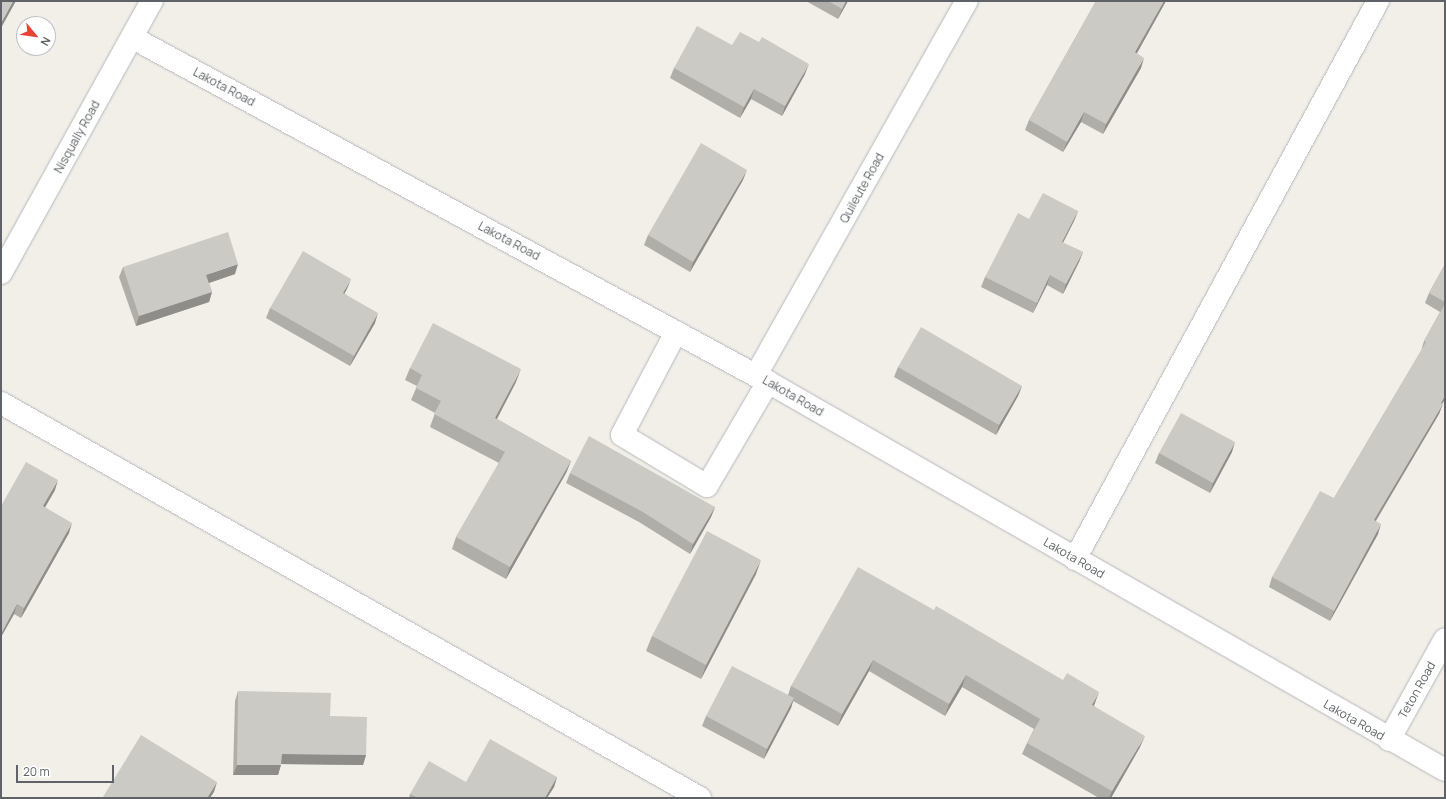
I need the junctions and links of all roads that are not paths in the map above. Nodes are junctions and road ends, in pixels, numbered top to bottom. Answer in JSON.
{"nodes":[{"id":1,"x":152,"y":1,"type":"edge"},
{"id":2,"x":967,"y":1,"type":"edge"},
{"id":3,"x":1378,"y":1,"type":"edge"},
{"id":4,"x":133,"y":38,"type":"junction"},
{"id":5,"x":1,"y":273,"type":"edge"},
{"id":6,"x":676,"y":332,"type":"junction"},
{"id":7,"x":762,"y":378,"type":"junction"},
{"id":8,"x":1,"y":403,"type":"edge"},
{"id":9,"x":1075,"y":559,"type":"junction"},
{"id":10,"x":1445,"y":639,"type":"edge"},
{"id":11,"x":1389,"y":740,"type":"junction"},
{"id":12,"x":1445,"y":770,"type":"edge"},
{"id":13,"x":700,"y":798,"type":"edge"}],
"edges":[{"from":1,"to":4,"type":"street","name":"Nisqually Road"},
{"from":2,"to":7,"type":"street","name":"Quileute Road"},
{"from":3,"to":9,"type":"street"},
{"from":4,"to":5,"type":"street","name":"Nisqually Road"},
{"from":4,"to":6,"type":"street","name":"Lakota Road"},
{"from":6,"to":7,"type":"street","name":"Lakota Road"},
{"from":6,"to":7,"type":"street","name":"Quileute Road"},
{"from":7,"to":9,"type":"street","name":"Lakota Road"},
{"from":8,"to":13,"type":"street"},
{"from":9,"to":11,"type":"street","name":"Lakota Road"},
{"from":10,"to":11,"type":"street","name":"Teton Road"},
{"from":11,"to":12,"type":"street","name":"Lakota Road"}]}
